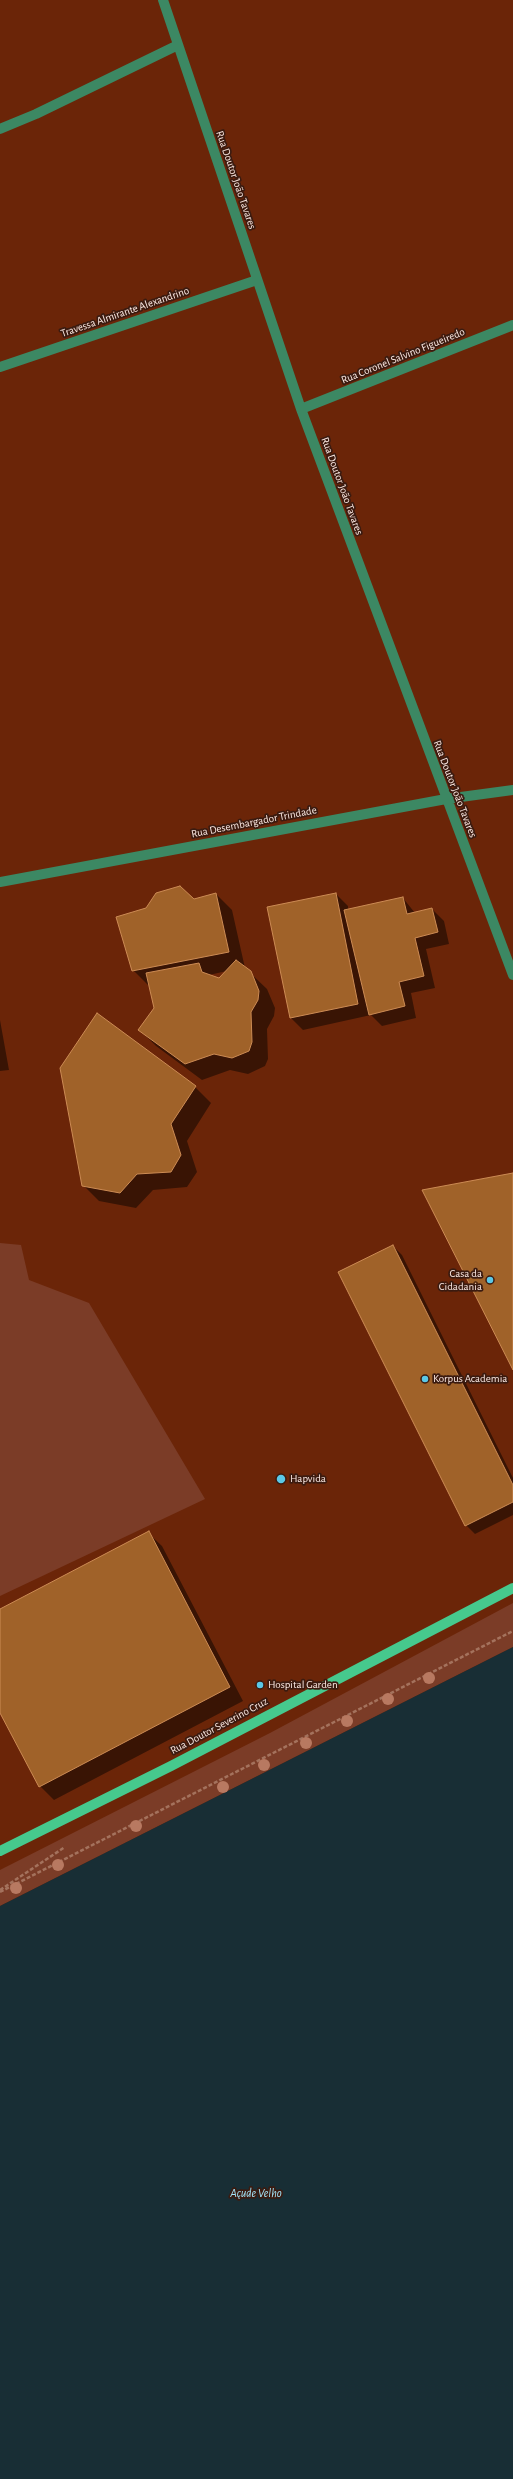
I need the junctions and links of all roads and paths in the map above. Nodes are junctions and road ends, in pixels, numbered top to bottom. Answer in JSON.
{"nodes":[{"id":1,"x":163,"y":0,"type":"edge"},
{"id":2,"x":178,"y":45,"type":"junction"},
{"id":3,"x":0,"y":129,"type":"edge"},
{"id":4,"x":257,"y":280,"type":"junction"},
{"id":5,"x":513,"y":325,"type":"edge"},
{"id":6,"x":0,"y":367,"type":"edge"},
{"id":7,"x":301,"y":409,"type":"junction"},
{"id":8,"x":513,"y":790,"type":"edge"},
{"id":9,"x":446,"y":799,"type":"junction"},
{"id":10,"x":0,"y":882,"type":"edge"},
{"id":11,"x":513,"y":975,"type":"edge"},
{"id":12,"x":513,"y":1588,"type":"edge"},
{"id":13,"x":513,"y":1631,"type":"edge"},
{"id":14,"x":0,"y":1852,"type":"edge"},
{"id":15,"x":0,"y":1892,"type":"edge"}],
"edges":[{"from":1,"to":2,"type":"street","name":"Rua Doutor João Tavares"},
{"from":2,"to":3,"type":"street"},
{"from":2,"to":4,"type":"street","name":"Rua Doutor João Tavares"},
{"from":4,"to":6,"type":"street","name":"Travessa Almirante Alexandrino"},
{"from":4,"to":7,"type":"street","name":"Rua Doutor João Tavares"},
{"from":5,"to":7,"type":"street","name":"Rua Coronel Salvino Figueiredo"},
{"from":7,"to":9,"type":"street","name":"Rua Doutor João Tavares"},
{"from":8,"to":9,"type":"street","name":"Rua Desembargador Trindade"},
{"from":9,"to":10,"type":"street","name":"Rua Desembargador Trindade"},
{"from":9,"to":11,"type":"street","name":"Rua Doutor João Tavares"},
{"from":12,"to":14,"type":"main road","name":"Rua Doutor Severino Cruz"},
{"from":13,"to":15,"type":"path"}]}
